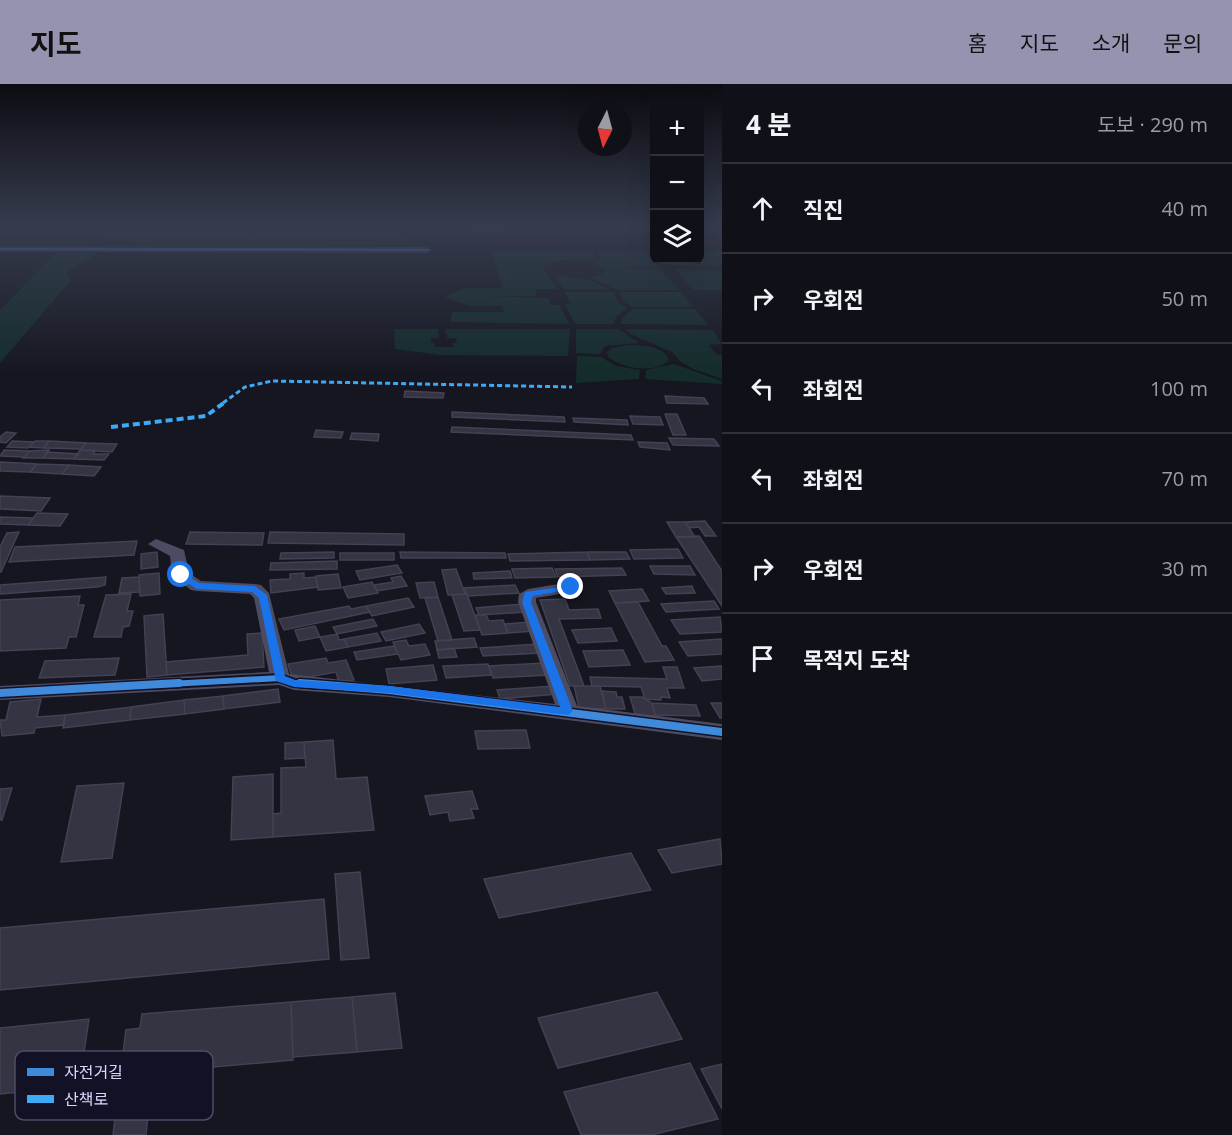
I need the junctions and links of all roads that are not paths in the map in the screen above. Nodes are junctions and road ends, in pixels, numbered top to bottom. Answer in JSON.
{"nodes":[{"id":1,"x":156,"y":544,"type":"dead end"},
{"id":2,"x":571,"y":587,"type":"dead end"},
{"id":3,"x":280,"y":678,"type":"junction"},
{"id":4,"x":0,"y":693,"type":"edge"},
{"id":5,"x":568,"y":711,"type":"junction"},
{"id":6,"x":722,"y":732,"type":"edge"}],
"edges":[{"from":1,"to":3,"type":"street"},
{"from":2,"to":5,"type":"street"},
{"from":3,"to":4,"type":"street"},
{"from":3,"to":5,"type":"street"},
{"from":5,"to":6,"type":"street"}]}
